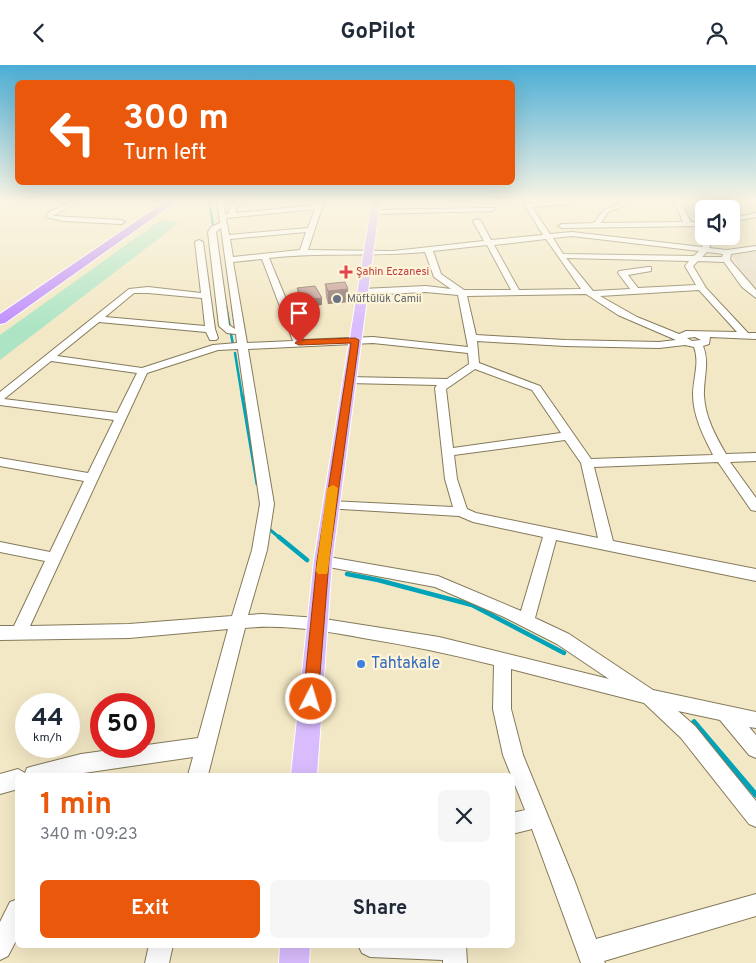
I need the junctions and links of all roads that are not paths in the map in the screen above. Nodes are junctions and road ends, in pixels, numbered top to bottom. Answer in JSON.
{"nodes":[{"id":1,"x":198,"y":242,"type":"dead end"},
{"id":2,"x":98,"y":243,"type":"edge"},
{"id":3,"x":102,"y":243,"type":"edge"},
{"id":4,"x":213,"y":243,"type":"edge"},
{"id":5,"x":228,"y":243,"type":"edge"},
{"id":6,"x":306,"y":243,"type":"edge"},
{"id":7,"x":370,"y":243,"type":"edge"},
{"id":8,"x":480,"y":243,"type":"edge"},
{"id":9,"x":489,"y":243,"type":"edge"},
{"id":10,"x":554,"y":243,"type":"edge"},
{"id":11,"x":651,"y":243,"type":"edge"},
{"id":12,"x":707,"y":245,"type":"edge"},
{"id":13,"x":756,"y":248,"type":"edge"},
{"id":14,"x":428,"y":249,"type":"junction"},
{"id":15,"x":705,"y":249,"type":"junction"},
{"id":16,"x":303,"y":252,"type":"junction"},
{"id":17,"x":369,"y":253,"type":"junction"},
{"id":18,"x":562,"y":256,"type":"junction"},
{"id":19,"x":726,"y":256,"type":"junction"},
{"id":20,"x":265,"y":257,"type":"junction"},
{"id":21,"x":594,"y":257,"type":"junction"},
{"id":22,"x":695,"y":259,"type":"junction"},
{"id":23,"x":229,"y":260,"type":"junction"},
{"id":24,"x":569,"y":268,"type":"junction"},
{"id":25,"x":648,"y":269,"type":"dead end"},
{"id":26,"x":702,"y":287,"type":"junction"},
{"id":27,"x":636,"y":291,"type":"junction"},
{"id":28,"x":362,"y":292,"type":"junction"},
{"id":29,"x":462,"y":293,"type":"junction"},
{"id":30,"x":517,"y":293,"type":"junction"},
{"id":31,"x":590,"y":293,"type":"junction"},
{"id":32,"x":756,"y":295,"type":"edge"},
{"id":33,"x":206,"y":296,"type":"junction"},
{"id":34,"x":0,"y":307,"type":"edge"},
{"id":35,"x":95,"y":319,"type":"junction"},
{"id":36,"x":0,"y":320,"type":"edge"},
{"id":37,"x":210,"y":329,"type":"junction"},
{"id":38,"x":745,"y":335,"type":"junction"},
{"id":39,"x":756,"y":336,"type":"edge"},
{"id":40,"x":242,"y":339,"type":"junction"},
{"id":41,"x":693,"y":339,"type":"junction"},
{"id":42,"x":355,"y":340,"type":"junction"},
{"id":43,"x":299,"y":343,"type":"junction"},
{"id":44,"x":473,"y":345,"type":"junction"},
{"id":45,"x":217,"y":347,"type":"junction"},
{"id":46,"x":48,"y":358,"type":"junction"},
{"id":47,"x":474,"y":365,"type":"junction"},
{"id":48,"x":143,"y":371,"type":"junction"},
{"id":49,"x":348,"y":379,"type":"junction"},
{"id":50,"x":449,"y":383,"type":"junction"},
{"id":51,"x":0,"y":397,"type":"edge"},
{"id":52,"x":0,"y":402,"type":"edge"},
{"id":53,"x":121,"y":417,"type":"junction"},
{"id":54,"x":568,"y":436,"type":"junction"},
{"id":55,"x":448,"y":452,"type":"junction"},
{"id":56,"x":720,"y":457,"type":"junction"},
{"id":57,"x":756,"y":457,"type":"edge"},
{"id":58,"x":0,"y":462,"type":"edge"},
{"id":59,"x":587,"y":463,"type":"junction"},
{"id":60,"x":92,"y":478,"type":"junction"},
{"id":61,"x":330,"y":505,"type":"junction"},
{"id":62,"x":755,"y":505,"type":"edge"},
{"id":63,"x":461,"y":513,"type":"junction"},
{"id":64,"x":552,"y":533,"type":"junction"},
{"id":65,"x":606,"y":545,"type":"junction"},
{"id":66,"x":0,"y":547,"type":"edge"},
{"id":67,"x":54,"y":558,"type":"junction"},
{"id":68,"x":323,"y":561,"type":"junction"},
{"id":69,"x":756,"y":575,"type":"edge"},
{"id":70,"x":238,"y":621,"type":"junction"},
{"id":71,"x":526,"y":621,"type":"junction"},
{"id":72,"x":318,"y":624,"type":"junction"},
{"id":73,"x":19,"y":632,"type":"junction"},
{"id":74,"x":0,"y":633,"type":"edge"},
{"id":75,"x":503,"y":659,"type":"junction"},
{"id":76,"x":649,"y":697,"type":"junction"},
{"id":77,"x":725,"y":713,"type":"junction"},
{"id":78,"x":756,"y":720,"type":"edge"},
{"id":79,"x":205,"y":746,"type":"junction"},
{"id":80,"x":756,"y":749,"type":"edge"},
{"id":81,"x":79,"y":769,"type":"edge"},
{"id":82,"x":49,"y":773,"type":"edge"},
{"id":83,"x":198,"y":773,"type":"edge"},
{"id":84,"x":304,"y":773,"type":"edge"},
{"id":85,"x":15,"y":780,"type":"edge"},
{"id":86,"x":0,"y":784,"type":"edge"},
{"id":87,"x":538,"y":817,"type":"junction"},
{"id":88,"x":756,"y":817,"type":"edge"},
{"id":89,"x":515,"y":823,"type":"edge"},
{"id":90,"x":756,"y":905,"type":"edge"},
{"id":91,"x":15,"y":916,"type":"edge"},
{"id":92,"x":0,"y":948,"type":"edge"},
{"id":93,"x":160,"y":948,"type":"edge"},
{"id":94,"x":294,"y":948,"type":"edge"},
{"id":95,"x":402,"y":948,"type":"edge"},
{"id":96,"x":455,"y":953,"type":"edge"},
{"id":97,"x":591,"y":958,"type":"edge"},
{"id":98,"x":157,"y":963,"type":"edge"},
{"id":99,"x":294,"y":963,"type":"edge"}],
"edges":[{"from":1,"to":33,"type":"street"},
{"from":2,"to":34,"type":"highway"},
{"from":3,"to":36,"type":"highway"},
{"from":4,"to":40,"type":"street"},
{"from":5,"to":23,"type":"street"},
{"from":6,"to":16,"type":"street"},
{"from":7,"to":17,"type":"main road"},
{"from":8,"to":14,"type":"street"},
{"from":9,"to":30,"type":"street"},
{"from":10,"to":18,"type":"street"},
{"from":11,"to":15,"type":"street"},
{"from":12,"to":15,"type":"street"},
{"from":13,"to":19,"type":"street"},
{"from":14,"to":17,"type":"street"},
{"from":14,"to":29,"type":"street"},
{"from":15,"to":19,"type":"street"},
{"from":15,"to":22,"type":"street"},
{"from":16,"to":17,"type":"street"},
{"from":16,"to":20,"type":"street"},
{"from":17,"to":28,"type":"main road"},
{"from":18,"to":21,"type":"street"},
{"from":18,"to":24,"type":"street"},
{"from":19,"to":22,"type":"street"},
{"from":19,"to":32,"type":"street"},
{"from":20,"to":23,"type":"street"},
{"from":20,"to":43,"type":"street"},
{"from":21,"to":22,"type":"street"},
{"from":21,"to":24,"type":"street"},
{"from":22,"to":26,"type":"street"},
{"from":23,"to":40,"type":"street"},
{"from":24,"to":31,"type":"street"},
{"from":25,"to":27,"type":"street"},
{"from":26,"to":27,"type":"street"},
{"from":26,"to":38,"type":"street"},
{"from":27,"to":31,"type":"street"},
{"from":28,"to":29,"type":"street"},
{"from":28,"to":42,"type":"main road"},
{"from":29,"to":30,"type":"street"},
{"from":29,"to":44,"type":"street"},
{"from":30,"to":31,"type":"street"},
{"from":31,"to":41,"type":"street"},
{"from":33,"to":35,"type":"street"},
{"from":33,"to":37,"type":"street"},
{"from":35,"to":37,"type":"street"},
{"from":35,"to":46,"type":"street"},
{"from":37,"to":45,"type":"street"},
{"from":38,"to":39,"type":"street"},
{"from":38,"to":41,"type":"street"},
{"from":40,"to":43,"type":"street"},
{"from":40,"to":45,"type":"street"},
{"from":40,"to":70,"type":"street"},
{"from":41,"to":44,"type":"street"},
{"from":41,"to":56,"type":"street"},
{"from":42,"to":43,"type":"street"},
{"from":42,"to":44,"type":"street"},
{"from":42,"to":49,"type":"main road"},
{"from":44,"to":47,"type":"street"},
{"from":45,"to":48,"type":"street"},
{"from":46,"to":48,"type":"street"},
{"from":46,"to":51,"type":"street"},
{"from":47,"to":50,"type":"street"},
{"from":47,"to":54,"type":"street"},
{"from":48,"to":53,"type":"street"},
{"from":49,"to":50,"type":"street"},
{"from":49,"to":61,"type":"main road"},
{"from":50,"to":55,"type":"street"},
{"from":52,"to":53,"type":"street"},
{"from":53,"to":60,"type":"street"},
{"from":54,"to":55,"type":"street"},
{"from":54,"to":59,"type":"street"},
{"from":55,"to":63,"type":"street"},
{"from":56,"to":57,"type":"street"},
{"from":56,"to":59,"type":"street"},
{"from":56,"to":62,"type":"street"},
{"from":58,"to":60,"type":"street"},
{"from":59,"to":65,"type":"street"},
{"from":60,"to":67,"type":"street"},
{"from":61,"to":63,"type":"street"},
{"from":61,"to":68,"type":"main road"},
{"from":63,"to":64,"type":"street"},
{"from":64,"to":65,"type":"street"},
{"from":64,"to":71,"type":"street"},
{"from":65,"to":69,"type":"street"},
{"from":66,"to":67,"type":"street"},
{"from":67,"to":73,"type":"street"},
{"from":68,"to":71,"type":"street"},
{"from":68,"to":72,"type":"main road"},
{"from":70,"to":72,"type":"street"},
{"from":70,"to":73,"type":"street"},
{"from":70,"to":79,"type":"street"},
{"from":71,"to":76,"type":"street"},
{"from":72,"to":75,"type":"street"},
{"from":72,"to":84,"type":"main road"},
{"from":73,"to":74,"type":"street"},
{"from":75,"to":76,"type":"street"},
{"from":75,"to":87,"type":"street"},
{"from":76,"to":77,"type":"street"},
{"from":76,"to":88,"type":"street"},
{"from":77,"to":78,"type":"street"},
{"from":77,"to":80,"type":"street"},
{"from":79,"to":81,"type":"street"},
{"from":79,"to":83,"type":"street"},
{"from":81,"to":82,"type":"street"},
{"from":85,"to":86,"type":"street"},
{"from":87,"to":89,"type":"street"},
{"from":87,"to":97,"type":"street"},
{"from":90,"to":97,"type":"street"},
{"from":91,"to":92,"type":"street"},
{"from":93,"to":98,"type":"street"},
{"from":94,"to":99,"type":"main road"},
{"from":95,"to":96,"type":"street"}]}
